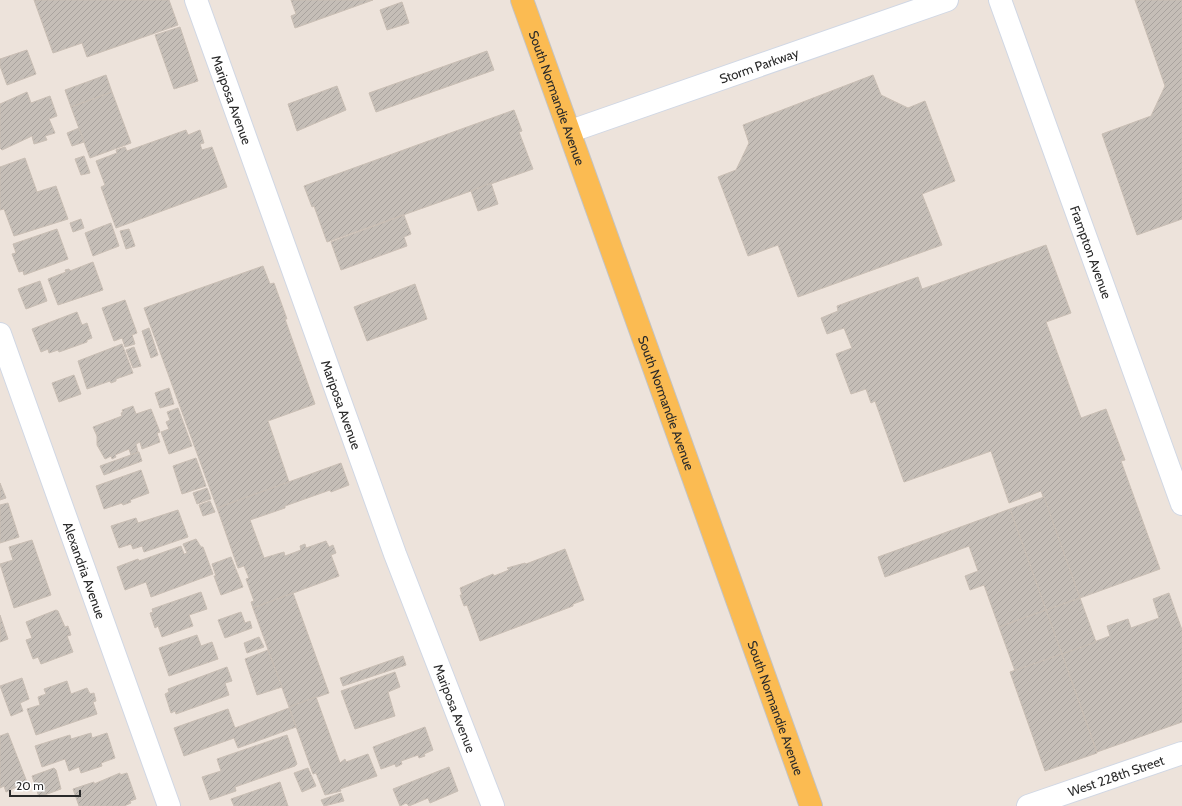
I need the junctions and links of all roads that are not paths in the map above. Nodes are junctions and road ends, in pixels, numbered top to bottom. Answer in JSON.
{"nodes":[{"id":1,"x":196,"y":0,"type":"edge"},
{"id":2,"x":522,"y":0,"type":"edge"},
{"id":3,"x":947,"y":0,"type":"edge"},
{"id":4,"x":1000,"y":0,"type":"edge"},
{"id":5,"x":570,"y":131,"type":"junction"},
{"id":6,"x":0,"y":334,"type":"edge"},
{"id":7,"x":1182,"y":504,"type":"edge"},
{"id":8,"x":1182,"y":753,"type":"edge"},
{"id":9,"x":169,"y":806,"type":"edge"},
{"id":10,"x":493,"y":806,"type":"edge"},
{"id":11,"x":811,"y":806,"type":"edge"},
{"id":12,"x":1028,"y":806,"type":"edge"}],
"edges":[{"from":1,"to":10,"type":"street","name":"Mariposa Avenue"},
{"from":2,"to":5,"type":"main road","name":"South Normandie Avenue"},
{"from":3,"to":5,"type":"street","name":"Storm Parkway"},
{"from":4,"to":7,"type":"street","name":"Frampton Avenue"},
{"from":5,"to":11,"type":"main road","name":"South Normandie Avenue"},
{"from":6,"to":9,"type":"street","name":"Alexandria Avenue"},
{"from":8,"to":12,"type":"street","name":"West 228th Street"}]}
